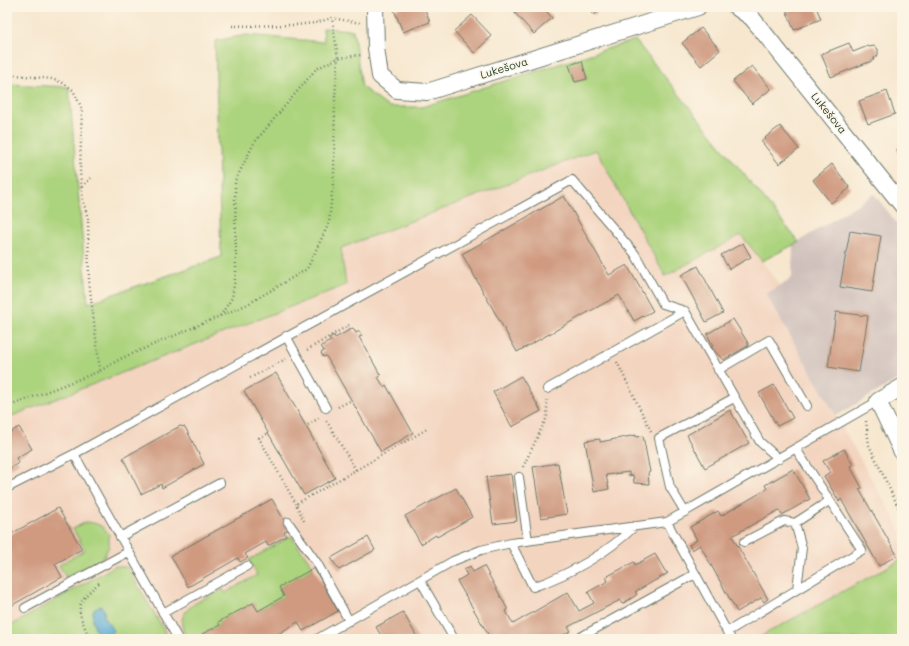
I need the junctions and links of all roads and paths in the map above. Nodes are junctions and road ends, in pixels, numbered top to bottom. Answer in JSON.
{"nodes":[{"id":1,"x":698,"y":7,"type":"edge"},
{"id":2,"x":736,"y":7,"type":"edge"},
{"id":3,"x":374,"y":15,"type":"edge"},
{"id":4,"x":332,"y":18,"type":"junction"},
{"id":5,"x":232,"y":26,"type":"dead end"},
{"id":6,"x":377,"y":53,"type":"junction"},
{"id":7,"x":338,"y":58,"type":"junction"},
{"id":8,"x":7,"y":74,"type":"edge"},
{"id":9,"x":90,"y":178,"type":"dead end"},
{"id":10,"x":81,"y":187,"type":"junction"},
{"id":11,"x":902,"y":205,"type":"edge"},
{"id":12,"x":685,"y":311,"type":"junction"},
{"id":13,"x":220,"y":316,"type":"junction"},
{"id":14,"x":286,"y":336,"type":"junction"},
{"id":15,"x":612,"y":352,"type":"junction"},
{"id":16,"x":718,"y":370,"type":"junction"},
{"id":17,"x":100,"y":371,"type":"junction"},
{"id":18,"x":902,"y":387,"type":"edge"},
{"id":19,"x":547,"y":389,"type":"joint"},
{"id":20,"x":734,"y":398,"type":"junction"},
{"id":21,"x":350,"y":401,"type":"dead end"},
{"id":22,"x":871,"y":405,"type":"junction"},
{"id":23,"x":807,"y":406,"type":"dead end"},
{"id":24,"x":7,"y":407,"type":"edge"},
{"id":25,"x":328,"y":411,"type":"junction"},
{"id":26,"x":427,"y":429,"type":"dead end"},
{"id":27,"x":267,"y":434,"type":"dead end"},
{"id":28,"x":659,"y":438,"type":"junction"},
{"id":29,"x":796,"y":449,"type":"junction"},
{"id":30,"x":902,"y":452,"type":"edge"},
{"id":31,"x":74,"y":454,"type":"junction"},
{"id":32,"x":779,"y":459,"type":"junction"},
{"id":33,"x":356,"y":470,"type":"junction"},
{"id":34,"x":519,"y":477,"type":"joint"},
{"id":35,"x":220,"y":483,"type":"dead end"},
{"id":36,"x":7,"y":488,"type":"edge"},
{"id":37,"x":829,"y":501,"type":"junction"},
{"id":38,"x":296,"y":504,"type":"junction"},
{"id":39,"x":685,"y":512,"type":"junction"},
{"id":40,"x":902,"y":515,"type":"edge"},
{"id":41,"x":288,"y":522,"type":"dead end"},
{"id":42,"x":668,"y":522,"type":"junction"},
{"id":43,"x":795,"y":523,"type":"junction"},
{"id":44,"x":635,"y":526,"type":"junction"},
{"id":45,"x":120,"y":537,"type":"junction"},
{"id":46,"x":528,"y":541,"type":"junction"},
{"id":47,"x":744,"y":542,"type":"dead end"},
{"id":48,"x":303,"y":543,"type":"junction"},
{"id":49,"x":511,"y":544,"type":"junction"},
{"id":50,"x":128,"y":552,"type":"junction"},
{"id":51,"x":111,"y":562,"type":"junction"},
{"id":52,"x":247,"y":566,"type":"dead end"},
{"id":53,"x":696,"y":574,"type":"junction"},
{"id":54,"x":420,"y":580,"type":"junction"},
{"id":55,"x":797,"y":589,"type":"junction"},
{"id":56,"x":25,"y":608,"type":"dead end"},
{"id":57,"x":163,"y":613,"type":"junction"},
{"id":58,"x":349,"y":621,"type":"junction"},
{"id":59,"x":729,"y":635,"type":"edge"},
{"id":60,"x":90,"y":639,"type":"edge"},
{"id":61,"x":178,"y":639,"type":"edge"},
{"id":62,"x":317,"y":639,"type":"edge"},
{"id":63,"x":454,"y":639,"type":"edge"},
{"id":64,"x":577,"y":639,"type":"edge"}],
"edges":[{"from":1,"to":6,"type":"street","name":"Lukešova"},
{"from":2,"to":11,"type":"street","name":"Lukešova"},
{"from":3,"to":4,"type":"path"},
{"from":3,"to":6,"type":"street","name":"Lukešova"},
{"from":4,"to":5,"type":"path"},
{"from":4,"to":7,"type":"path"},
{"from":6,"to":7,"type":"path"},
{"from":7,"to":13,"type":"path"},
{"from":7,"to":13,"type":"path"},
{"from":8,"to":10,"type":"path"},
{"from":9,"to":10,"type":"path"},
{"from":10,"to":17,"type":"path"},
{"from":12,"to":14,"type":"lane"},
{"from":12,"to":15,"type":"lane"},
{"from":12,"to":16,"type":"lane"},
{"from":13,"to":17,"type":"path"},
{"from":14,"to":25,"type":"lane"},
{"from":14,"to":31,"type":"lane"},
{"from":15,"to":19,"type":"lane"},
{"from":15,"to":28,"type":"path"},
{"from":16,"to":20,"type":"lane"},
{"from":16,"to":23,"type":"lane"},
{"from":17,"to":24,"type":"path"},
{"from":18,"to":22,"type":"street"},
{"from":19,"to":34,"type":"path"},
{"from":20,"to":28,"type":"lane"},
{"from":20,"to":32,"type":"lane"},
{"from":21,"to":25,"type":"path"},
{"from":22,"to":29,"type":"lane"},
{"from":22,"to":30,"type":"street"},
{"from":22,"to":40,"type":"path"},
{"from":25,"to":33,"type":"path"},
{"from":26,"to":33,"type":"path"},
{"from":27,"to":38,"type":"path"},
{"from":28,"to":39,"type":"lane"},
{"from":29,"to":32,"type":"lane"},
{"from":29,"to":37,"type":"lane"},
{"from":31,"to":36,"type":"lane"},
{"from":31,"to":45,"type":"lane"},
{"from":32,"to":39,"type":"lane"},
{"from":33,"to":38,"type":"path"},
{"from":34,"to":46,"type":"lane"},
{"from":35,"to":45,"type":"lane"},
{"from":37,"to":43,"type":"lane"},
{"from":37,"to":55,"type":"lane"},
{"from":38,"to":48,"type":"path"},
{"from":39,"to":42,"type":"lane"},
{"from":41,"to":48,"type":"lane"},
{"from":42,"to":44,"type":"lane"},
{"from":42,"to":53,"type":"lane"},
{"from":43,"to":47,"type":"lane"},
{"from":43,"to":55,"type":"lane"},
{"from":44,"to":46,"type":"lane"},
{"from":44,"to":49,"type":"lane"},
{"from":45,"to":50,"type":"lane"},
{"from":46,"to":49,"type":"lane"},
{"from":48,"to":58,"type":"lane"},
{"from":49,"to":54,"type":"lane"},
{"from":50,"to":51,"type":"lane"},
{"from":50,"to":57,"type":"lane"},
{"from":51,"to":56,"type":"lane"},
{"from":51,"to":60,"type":"path"},
{"from":52,"to":57,"type":"lane"},
{"from":53,"to":59,"type":"lane"},
{"from":53,"to":64,"type":"lane"},
{"from":54,"to":58,"type":"lane"},
{"from":54,"to":63,"type":"lane"},
{"from":55,"to":59,"type":"lane"},
{"from":57,"to":61,"type":"lane"},
{"from":58,"to":62,"type":"lane"}]}
